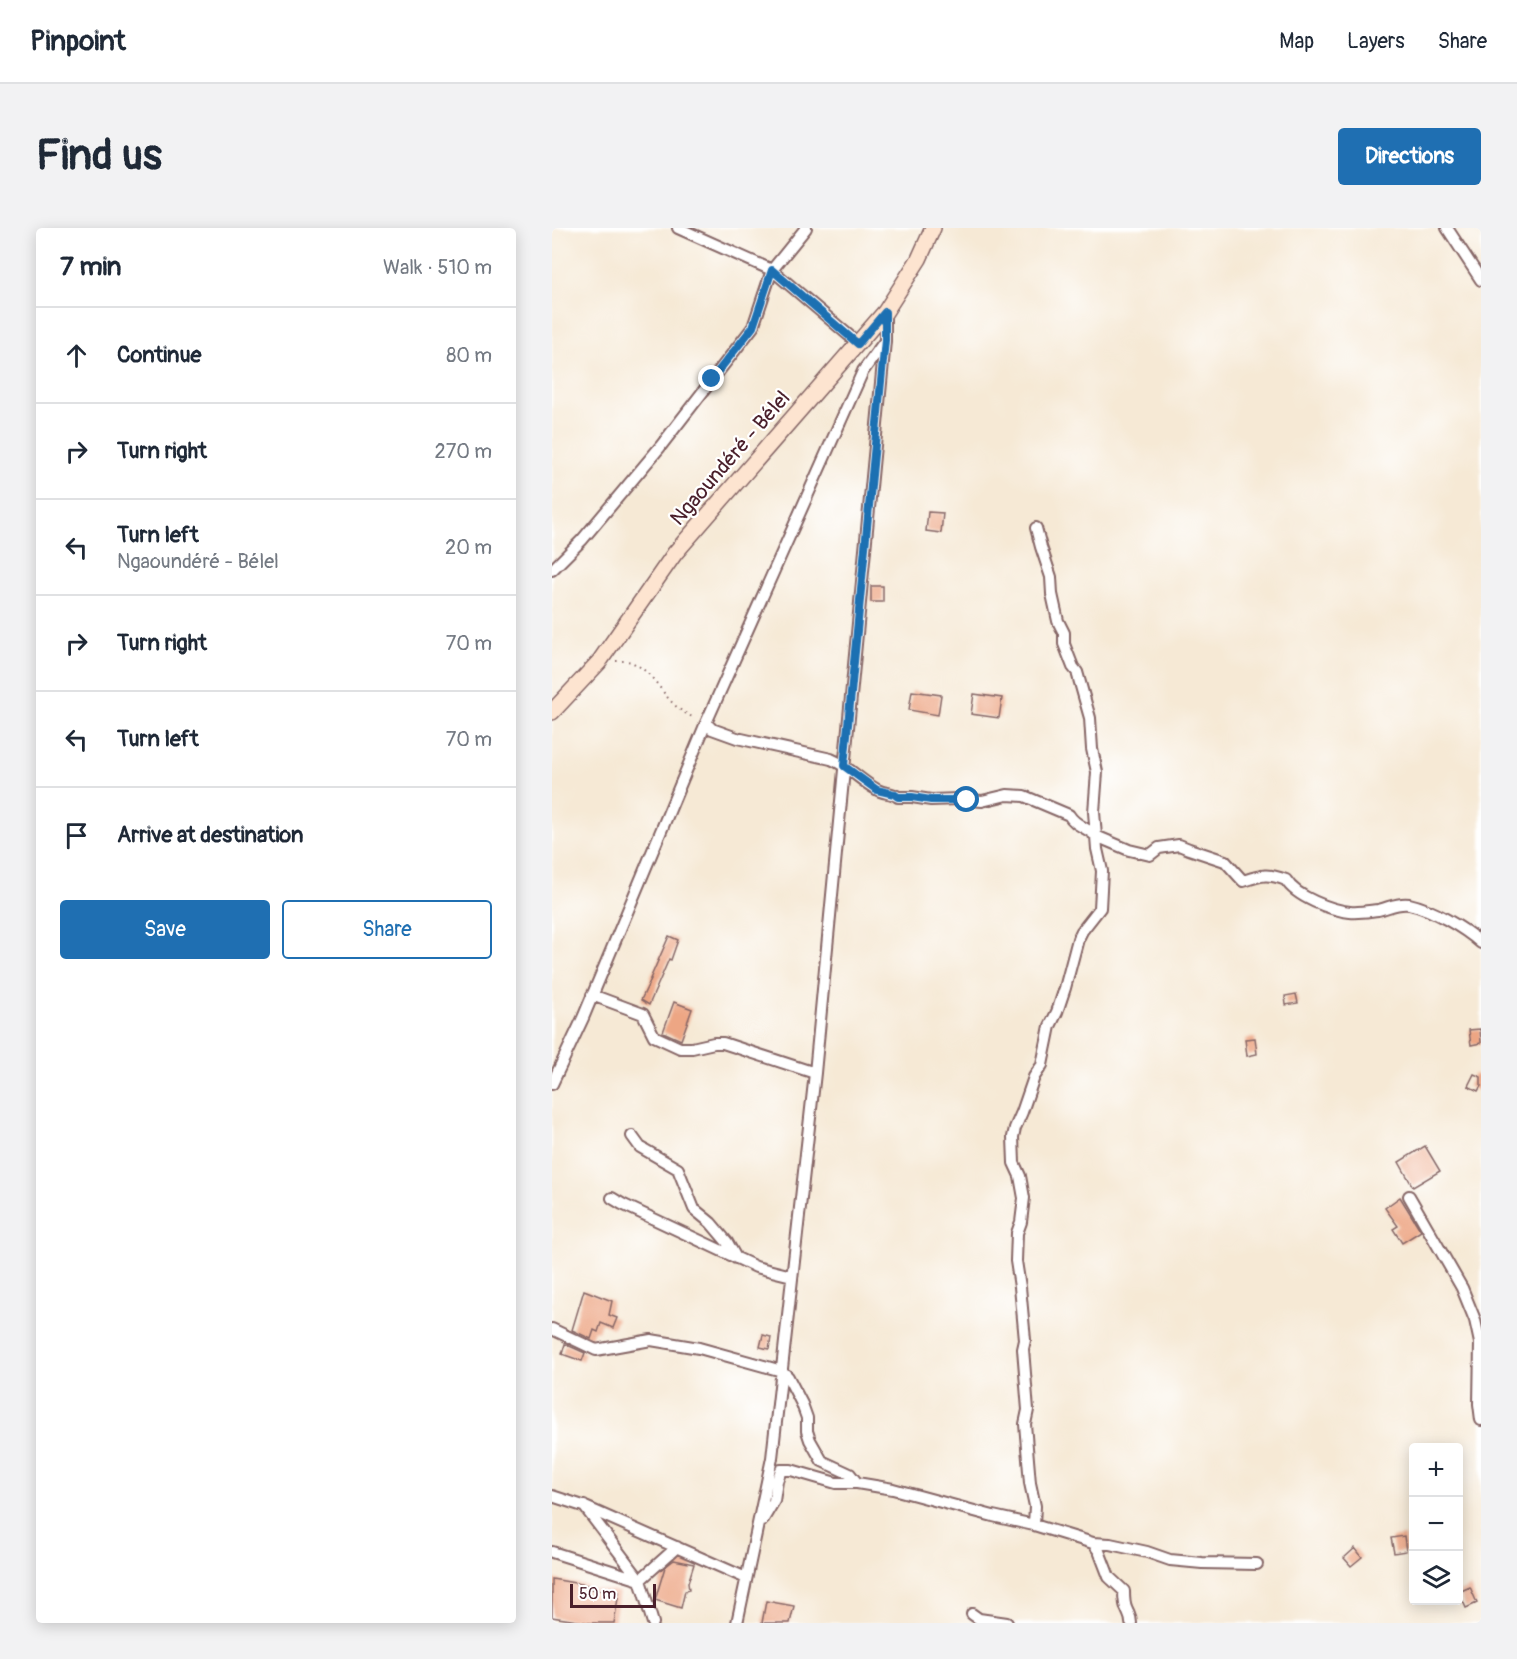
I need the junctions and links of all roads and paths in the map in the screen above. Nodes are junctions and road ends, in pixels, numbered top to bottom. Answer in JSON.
{"nodes":[{"id":1,"x":678,"y":228,"type":"edge"},
{"id":2,"x":806,"y":228,"type":"edge"},
{"id":3,"x":933,"y":228,"type":"edge"},
{"id":4,"x":1447,"y":228,"type":"edge"},
{"id":5,"x":772,"y":270,"type":"junction"},
{"id":6,"x":1481,"y":280,"type":"edge"},
{"id":7,"x":885,"y":312,"type":"junction"},
{"id":8,"x":885,"y":340,"type":"junction"},
{"id":9,"x":858,"y":344,"type":"junction"},
{"id":10,"x":1036,"y":528,"type":"dead end"},
{"id":11,"x":552,"y":570,"type":"edge"},
{"id":12,"x":599,"y":662,"type":"junction"},
{"id":13,"x":552,"y":712,"type":"edge"},
{"id":14,"x":706,"y":723,"type":"junction"},
{"id":15,"x":844,"y":766,"type":"junction"},
{"id":16,"x":1096,"y":836,"type":"junction"},
{"id":17,"x":1481,"y":943,"type":"edge"},
{"id":18,"x":592,"y":995,"type":"junction"},
{"id":19,"x":815,"y":1073,"type":"junction"},
{"id":20,"x":552,"y":1084,"type":"edge"},
{"id":21,"x":632,"y":1136,"type":"dead end"},
{"id":22,"x":1409,"y":1196,"type":"dead end"},
{"id":23,"x":612,"y":1198,"type":"dead end"},
{"id":24,"x":736,"y":1258,"type":"junction"},
{"id":25,"x":792,"y":1276,"type":"junction"},
{"id":26,"x":552,"y":1329,"type":"edge"},
{"id":27,"x":782,"y":1371,"type":"junction"},
{"id":28,"x":1481,"y":1420,"type":"edge"},
{"id":29,"x":856,"y":1483,"type":"junction"},
{"id":30,"x":552,"y":1496,"type":"edge"},
{"id":31,"x":584,"y":1506,"type":"junction"},
{"id":32,"x":1034,"y":1525,"type":"junction"},
{"id":33,"x":757,"y":1529,"type":"junction"},
{"id":34,"x":1093,"y":1543,"type":"junction"},
{"id":35,"x":677,"y":1547,"type":"junction"},
{"id":36,"x":552,"y":1552,"type":"edge"},
{"id":37,"x":1257,"y":1564,"type":"dead end"},
{"id":38,"x":746,"y":1578,"type":"junction"},
{"id":39,"x":640,"y":1580,"type":"junction"},
{"id":40,"x":972,"y":1614,"type":"dead end"},
{"id":41,"x":653,"y":1623,"type":"edge"},
{"id":42,"x":737,"y":1623,"type":"edge"},
{"id":43,"x":1006,"y":1623,"type":"edge"},
{"id":44,"x":1131,"y":1623,"type":"edge"}],
"edges":[{"from":1,"to":5,"type":"street"},
{"from":2,"to":5,"type":"street"},
{"from":3,"to":7,"type":"main road","name":"Ngaoundéré - Bélel"},
{"from":4,"to":6,"type":"street"},
{"from":5,"to":9,"type":"street"},
{"from":5,"to":11,"type":"street"},
{"from":7,"to":8,"type":"street"},
{"from":7,"to":9,"type":"main road","name":"Ngaoundéré - Bélel"},
{"from":8,"to":14,"type":"street"},
{"from":8,"to":15,"type":"street"},
{"from":9,"to":12,"type":"main road","name":"Ngaoundéré - Bélel"},
{"from":10,"to":16,"type":"street"},
{"from":12,"to":13,"type":"main road","name":"Ngaoundéré - Bélel"},
{"from":12,"to":14,"type":"path"},
{"from":14,"to":15,"type":"street"},
{"from":14,"to":18,"type":"street"},
{"from":15,"to":16,"type":"street"},
{"from":15,"to":19,"type":"street"},
{"from":16,"to":17,"type":"street"},
{"from":16,"to":32,"type":"street"},
{"from":18,"to":19,"type":"street"},
{"from":18,"to":20,"type":"street"},
{"from":19,"to":25,"type":"street"},
{"from":21,"to":24,"type":"street"},
{"from":22,"to":28,"type":"street"},
{"from":23,"to":24,"type":"street"},
{"from":24,"to":25,"type":"street"},
{"from":25,"to":27,"type":"street"},
{"from":26,"to":27,"type":"street"},
{"from":27,"to":29,"type":"street"},
{"from":27,"to":33,"type":"street"},
{"from":29,"to":32,"type":"street"},
{"from":29,"to":33,"type":"street"},
{"from":30,"to":31,"type":"street"},
{"from":31,"to":35,"type":"street"},
{"from":31,"to":39,"type":"street"},
{"from":32,"to":34,"type":"street"},
{"from":33,"to":38,"type":"street"},
{"from":34,"to":37,"type":"street"},
{"from":34,"to":44,"type":"street"},
{"from":35,"to":38,"type":"street"},
{"from":35,"to":39,"type":"street"},
{"from":36,"to":39,"type":"street"},
{"from":38,"to":42,"type":"street"},
{"from":39,"to":41,"type":"street"},
{"from":40,"to":43,"type":"street"}]}
